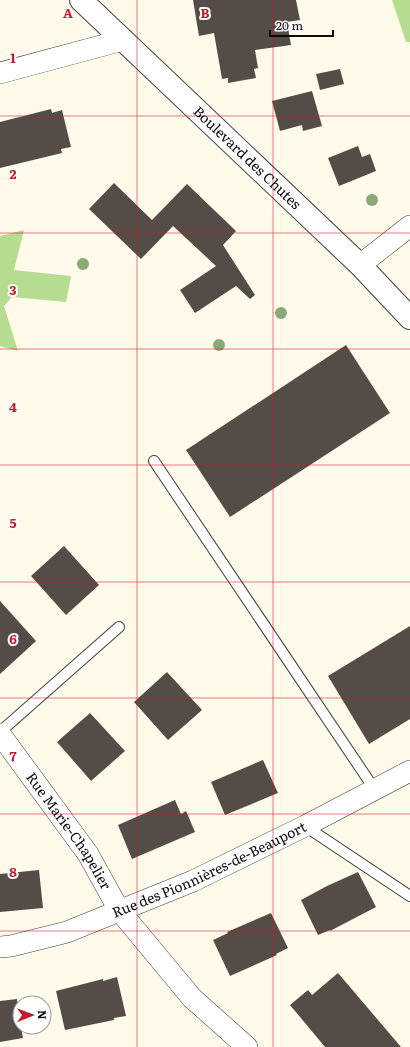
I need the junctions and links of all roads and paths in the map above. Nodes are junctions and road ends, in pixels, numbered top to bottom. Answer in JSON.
{"nodes":[{"id":1,"x":81,"y":0,"type":"edge"},
{"id":2,"x":124,"y":40,"type":"junction"},
{"id":3,"x":0,"y":74,"type":"edge"},
{"id":4,"x":410,"y":226,"type":"edge"},
{"id":5,"x":360,"y":265,"type":"junction"},
{"id":6,"x":410,"y":318,"type":"edge"},
{"id":7,"x":154,"y":461,"type":"dead end"},
{"id":8,"x":119,"y":627,"type":"dead end"},
{"id":9,"x":0,"y":733,"type":"edge"},
{"id":10,"x":410,"y":771,"type":"edge"},
{"id":11,"x":375,"y":790,"type":"junction"},
{"id":12,"x":305,"y":826,"type":"junction"},
{"id":13,"x":410,"y":896,"type":"edge"},
{"id":14,"x":119,"y":910,"type":"junction"},
{"id":15,"x":0,"y":947,"type":"edge"},
{"id":16,"x":247,"y":1047,"type":"edge"}],
"edges":[{"from":1,"to":2,"type":"street","name":"Boulevard des Chutes"},
{"from":2,"to":3,"type":"street"},
{"from":2,"to":5,"type":"street","name":"Boulevard des Chutes"},
{"from":4,"to":5,"type":"street"},
{"from":5,"to":6,"type":"street","name":"Boulevard des Chutes"},
{"from":7,"to":11,"type":"lane"},
{"from":8,"to":9,"type":"lane"},
{"from":9,"to":14,"type":"street","name":"Rue Marie-Chapelier"},
{"from":10,"to":11,"type":"street","name":"Rue des Pionnières-de-Beauport"},
{"from":11,"to":12,"type":"street","name":"Rue des Pionnières-de-Beauport"},
{"from":12,"to":13,"type":"lane"},
{"from":12,"to":14,"type":"street","name":"Rue des Pionnières-de-Beauport"},
{"from":14,"to":15,"type":"street","name":"Rue des Pionnières-de-Beauport"},
{"from":14,"to":16,"type":"street","name":"Rue Marie-Chapelier"}]}
